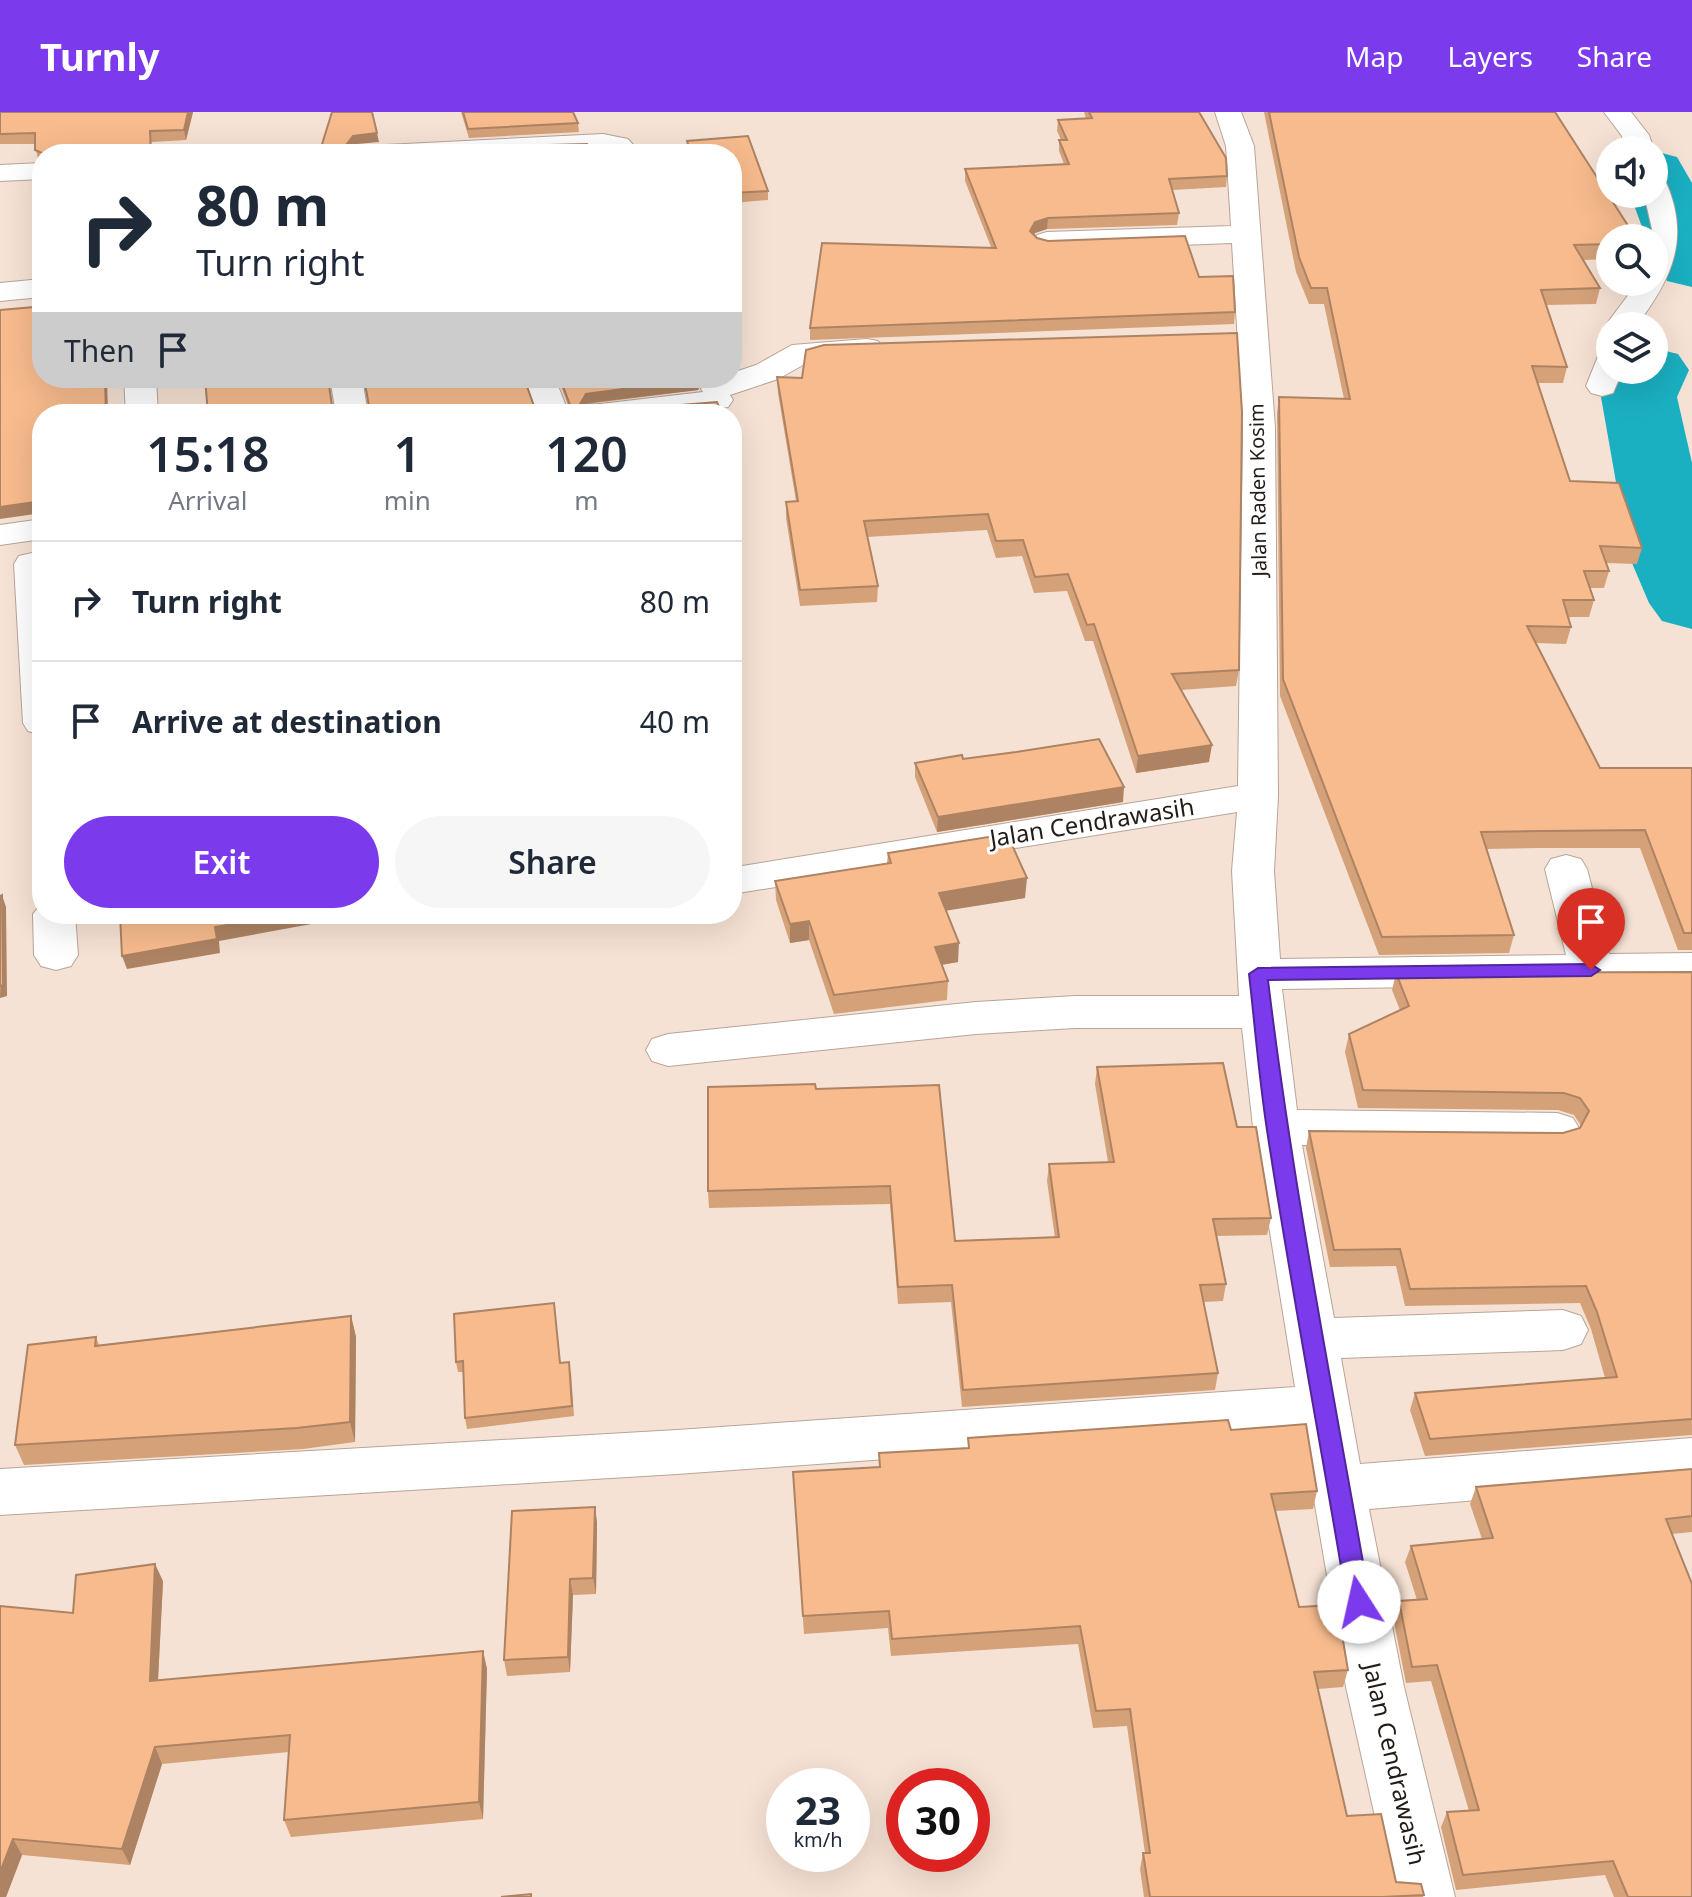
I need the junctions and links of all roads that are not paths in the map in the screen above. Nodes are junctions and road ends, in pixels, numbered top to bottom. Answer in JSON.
{"nodes":[{"id":1,"x":1228,"y":112,"type":"edge"},
{"id":2,"x":1617,"y":112,"type":"edge"},
{"id":3,"x":1635,"y":136,"type":"edge"},
{"id":4,"x":571,"y":144,"type":"edge"},
{"id":5,"x":613,"y":144,"type":"edge"},
{"id":6,"x":32,"y":171,"type":"edge"},
{"id":7,"x":0,"y":173,"type":"edge"},
{"id":8,"x":1245,"y":234,"type":"junction"},
{"id":9,"x":1047,"y":241,"type":"edge"},
{"id":10,"x":32,"y":289,"type":"edge"},
{"id":11,"x":0,"y":292,"type":"edge"},
{"id":12,"x":1643,"y":296,"type":"edge"},
{"id":13,"x":1631,"y":312,"type":"edge"},
{"id":14,"x":903,"y":347,"type":"edge"},
{"id":15,"x":742,"y":383,"type":"edge"},
{"id":16,"x":716,"y":395,"type":"edge"},
{"id":17,"x":661,"y":404,"type":"edge"},
{"id":18,"x":0,"y":535,"type":"edge"},
{"id":19,"x":29,"y":556,"type":"edge"},
{"id":20,"x":32,"y":595,"type":"edge"},
{"id":21,"x":1258,"y":796,"type":"junction"},
{"id":22,"x":1566,"y":869,"type":"dead end"},
{"id":23,"x":1253,"y":871,"type":"joint"},
{"id":24,"x":742,"y":880,"type":"edge"},
{"id":25,"x":1692,"y":968,"type":"edge"},
{"id":26,"x":1591,"y":970,"type":"junction"},
{"id":27,"x":1260,"y":993,"type":"junction"},
{"id":28,"x":668,"y":1050,"type":"dead end"},
{"id":29,"x":1276,"y":1127,"type":"junction"},
{"id":30,"x":1557,"y":1130,"type":"edge"},
{"id":31,"x":1563,"y":1330,"type":"dead end"},
{"id":32,"x":1311,"y":1339,"type":"junction"},
{"id":33,"x":1325,"y":1406,"type":"junction"},
{"id":34,"x":1692,"y":1460,"type":"edge"},
{"id":35,"x":1338,"y":1489,"type":"junction"},
{"id":36,"x":0,"y":1492,"type":"edge"},
{"id":37,"x":1424,"y":1897,"type":"edge"}],
"edges":[{"from":1,"to":8,"type":"street","name":"Jalan Raden Kosim"},
{"from":2,"to":3,"type":"street"},
{"from":4,"to":5,"type":"street"},
{"from":6,"to":7,"type":"street"},
{"from":8,"to":9,"type":"street"},
{"from":8,"to":21,"type":"street","name":"Jalan Raden Kosim"},
{"from":10,"to":11,"type":"street"},
{"from":12,"to":13,"type":"street"},
{"from":14,"to":15,"type":"street"},
{"from":16,"to":17,"type":"street"},
{"from":18,"to":19,"type":"street"},
{"from":19,"to":20,"type":"street"},
{"from":21,"to":23,"type":"street","name":"Jalan Raden Kosim"},
{"from":21,"to":24,"type":"street","name":"Jalan Cendrawasih"},
{"from":22,"to":26,"type":"street"},
{"from":23,"to":27,"type":"street","name":"Jalan Cendrawasih"},
{"from":25,"to":26,"type":"street"},
{"from":26,"to":27,"type":"street"},
{"from":27,"to":28,"type":"street"},
{"from":27,"to":29,"type":"street","name":"Jalan Cendrawasih"},
{"from":29,"to":30,"type":"street"},
{"from":29,"to":32,"type":"street","name":"Jalan Cendrawasih"},
{"from":31,"to":32,"type":"street"},
{"from":32,"to":33,"type":"street","name":"Jalan Cendrawasih"},
{"from":33,"to":35,"type":"street","name":"Jalan Cendrawasih"},
{"from":33,"to":36,"type":"street"},
{"from":34,"to":35,"type":"street"},
{"from":35,"to":37,"type":"street","name":"Jalan Cendrawasih"}]}
